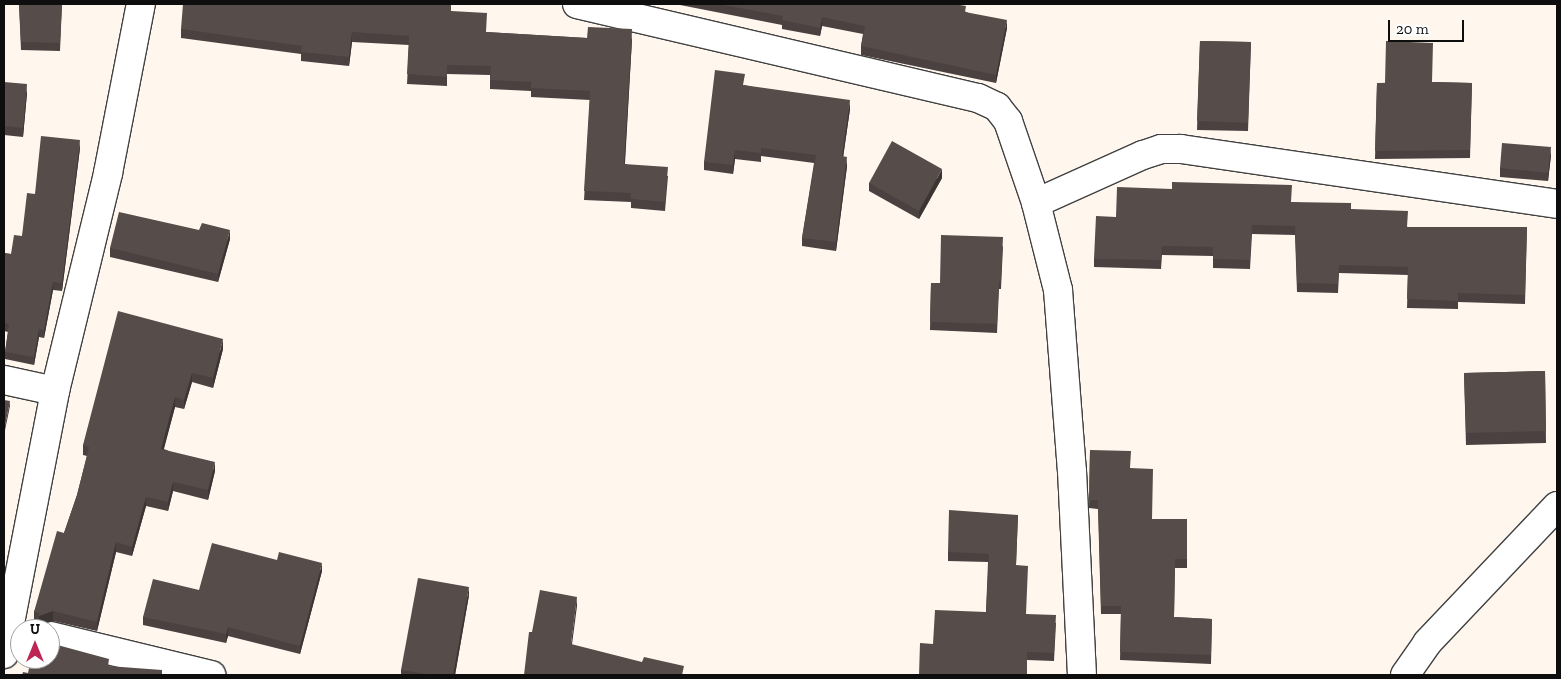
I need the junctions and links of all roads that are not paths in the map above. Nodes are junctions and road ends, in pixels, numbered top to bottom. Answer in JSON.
{"nodes":[{"id":1,"x":141,"y":4,"type":"edge"},
{"id":2,"x":576,"y":4,"type":"edge"},
{"id":3,"x":1036,"y":203,"type":"junction"},
{"id":4,"x":1557,"y":204,"type":"edge"},
{"id":5,"x":4,"y":380,"type":"edge"},
{"id":6,"x":54,"y":391,"type":"junction"},
{"id":7,"x":1557,"y":506,"type":"edge"},
{"id":8,"x":16,"y":619,"type":"edge"},
{"id":9,"x":10,"y":638,"type":"edge"},
{"id":10,"x":60,"y":638,"type":"edge"},
{"id":11,"x":4,"y":654,"type":"edge"},
{"id":12,"x":211,"y":675,"type":"edge"},
{"id":13,"x":1082,"y":675,"type":"edge"},
{"id":14,"x":1405,"y":675,"type":"edge"}],
"edges":[{"from":1,"to":6,"type":"street"},
{"from":2,"to":3,"type":"street"},
{"from":3,"to":4,"type":"street"},
{"from":3,"to":13,"type":"street"},
{"from":5,"to":6,"type":"street"},
{"from":6,"to":8,"type":"street"},
{"from":7,"to":14,"type":"street"},
{"from":9,"to":11,"type":"street"},
{"from":10,"to":12,"type":"street"}]}
